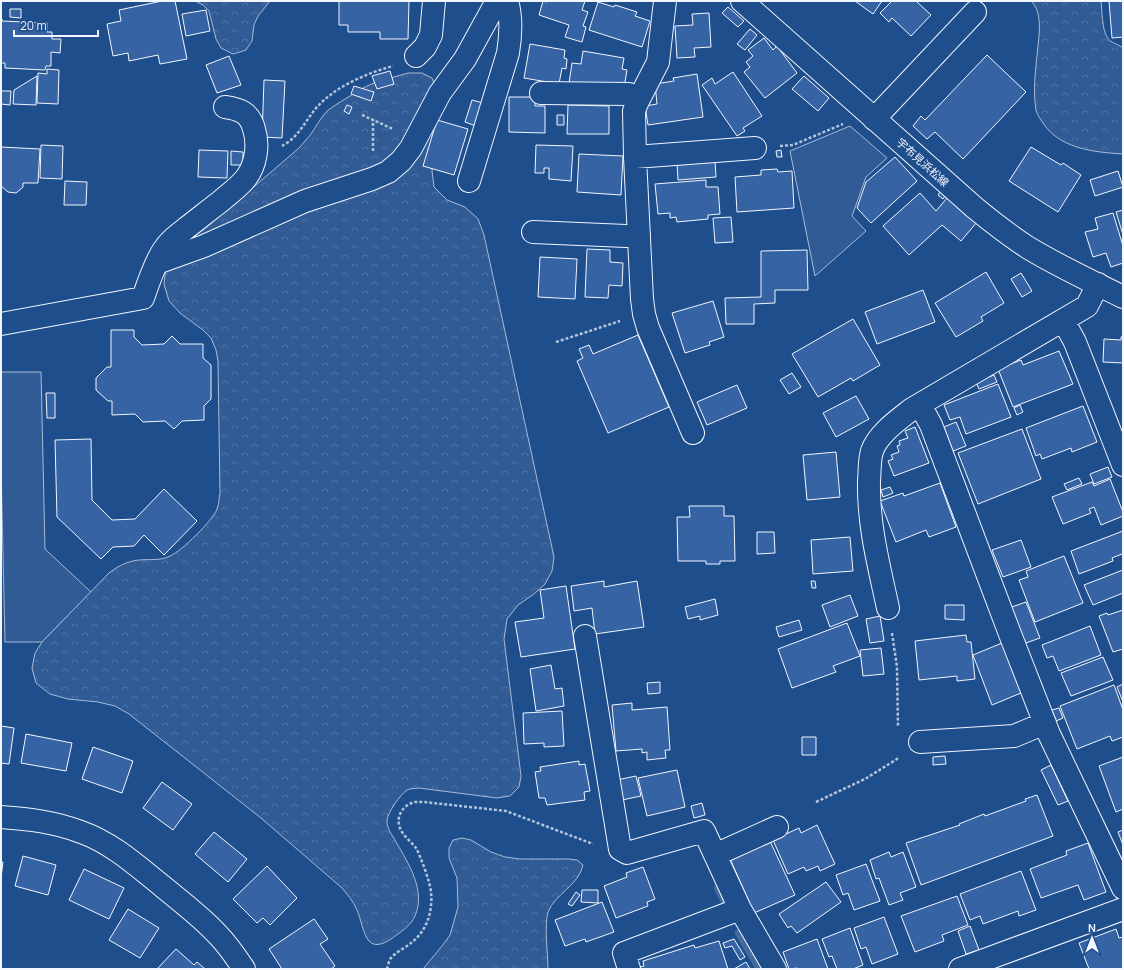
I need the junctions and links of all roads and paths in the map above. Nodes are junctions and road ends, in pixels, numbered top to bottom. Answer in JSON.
{"nodes":[{"id":1,"x":434,"y":1,"type":"edge"},
{"id":2,"x":497,"y":1,"type":"edge"},
{"id":3,"x":507,"y":1,"type":"edge"},
{"id":4,"x":666,"y":1,"type":"edge"},
{"id":5,"x":742,"y":1,"type":"edge"},
{"id":6,"x":975,"y":12,"type":"dead end"},
{"id":7,"x":416,"y":56,"type":"joint"},
{"id":8,"x":541,"y":93,"type":"dead end"},
{"id":9,"x":638,"y":100,"type":"junction"},
{"id":10,"x":225,"y":107,"type":"dead end"},
{"id":11,"x":869,"y":114,"type":"junction"},
{"id":12,"x":362,"y":115,"type":"dead end"},
{"id":13,"x":416,"y":138,"type":"junction"},
{"id":14,"x":793,"y":145,"type":"dead end"},
{"id":15,"x":755,"y":148,"type":"dead end"},
{"id":16,"x":635,"y":157,"type":"junction"},
{"id":17,"x":254,"y":159,"type":"junction"},
{"id":18,"x":469,"y":182,"type":"dead end"},
{"id":19,"x":533,"y":232,"type":"dead end"},
{"id":20,"x":639,"y":236,"type":"junction"},
{"id":21,"x":157,"y":263,"type":"junction"},
{"id":22,"x":1098,"y":284,"type":"junction"},
{"id":23,"x":1123,"y":297,"type":"edge"},
{"id":24,"x":644,"y":314,"type":"junction"},
{"id":25,"x":1062,"y":320,"type":"junction"},
{"id":26,"x":1,"y":324,"type":"edge"},
{"id":27,"x":556,"y":342,"type":"dead end"},
{"id":28,"x":920,"y":404,"type":"junction"},
{"id":29,"x":693,"y":433,"type":"dead end"},
{"id":30,"x":1123,"y":465,"type":"edge"},
{"id":31,"x":888,"y":608,"type":"joint"},
{"id":32,"x":585,"y":636,"type":"dead end"},
{"id":33,"x":1045,"y":724,"type":"junction"},
{"id":34,"x":898,"y":730,"type":"dead end"},
{"id":35,"x":920,"y":742,"type":"dead end"},
{"id":36,"x":900,"y":753,"type":"dead end"},
{"id":37,"x":816,"y":802,"type":"dead end"},
{"id":38,"x":1,"y":817,"type":"edge"},
{"id":39,"x":777,"y":827,"type":"dead end"},
{"id":40,"x":620,"y":849,"type":"junction"},
{"id":41,"x":715,"y":855,"type":"junction"},
{"id":42,"x":1123,"y":888,"type":"edge"},
{"id":43,"x":740,"y":909,"type":"junction"},
{"id":44,"x":1123,"y":909,"type":"edge"},
{"id":45,"x":243,"y":969,"type":"edge"},
{"id":46,"x":387,"y":969,"type":"edge"},
{"id":47,"x":628,"y":969,"type":"edge"},
{"id":48,"x":774,"y":969,"type":"edge"},
{"id":49,"x":960,"y":969,"type":"edge"}],
"edges":[{"from":1,"to":7,"type":"street"},
{"from":2,"to":13,"type":"street"},
{"from":3,"to":18,"type":"street"},
{"from":4,"to":9,"type":"street"},
{"from":5,"to":11,"type":"street","name":"宇布見浜松線"},
{"from":6,"to":11,"type":"street"},
{"from":7,"to":17,"type":"path"},
{"from":8,"to":9,"type":"street"},
{"from":9,"to":16,"type":"street"},
{"from":10,"to":17,"type":"street"},
{"from":11,"to":14,"type":"path"},
{"from":11,"to":22,"type":"street","name":"宇布見浜松線"},
{"from":12,"to":13,"type":"path"},
{"from":13,"to":21,"type":"street"},
{"from":15,"to":16,"type":"street"},
{"from":16,"to":20,"type":"street"},
{"from":17,"to":21,"type":"street"},
{"from":19,"to":20,"type":"street"},
{"from":20,"to":24,"type":"street"},
{"from":21,"to":26,"type":"street"},
{"from":22,"to":23,"type":"street","name":"宇布見浜松線"},
{"from":22,"to":25,"type":"street"},
{"from":24,"to":27,"type":"path"},
{"from":24,"to":29,"type":"street"},
{"from":25,"to":28,"type":"street"},
{"from":25,"to":30,"type":"street"},
{"from":28,"to":31,"type":"street"},
{"from":28,"to":33,"type":"street"},
{"from":31,"to":34,"type":"path"},
{"from":32,"to":40,"type":"street"},
{"from":33,"to":35,"type":"street"},
{"from":33,"to":42,"type":"street"},
{"from":36,"to":37,"type":"path"},
{"from":38,"to":45,"type":"street"},
{"from":39,"to":41,"type":"street"},
{"from":40,"to":41,"type":"street"},
{"from":40,"to":46,"type":"path"},
{"from":41,"to":43,"type":"street"},
{"from":43,"to":47,"type":"street"},
{"from":43,"to":48,"type":"street"},
{"from":44,"to":49,"type":"street"}]}
